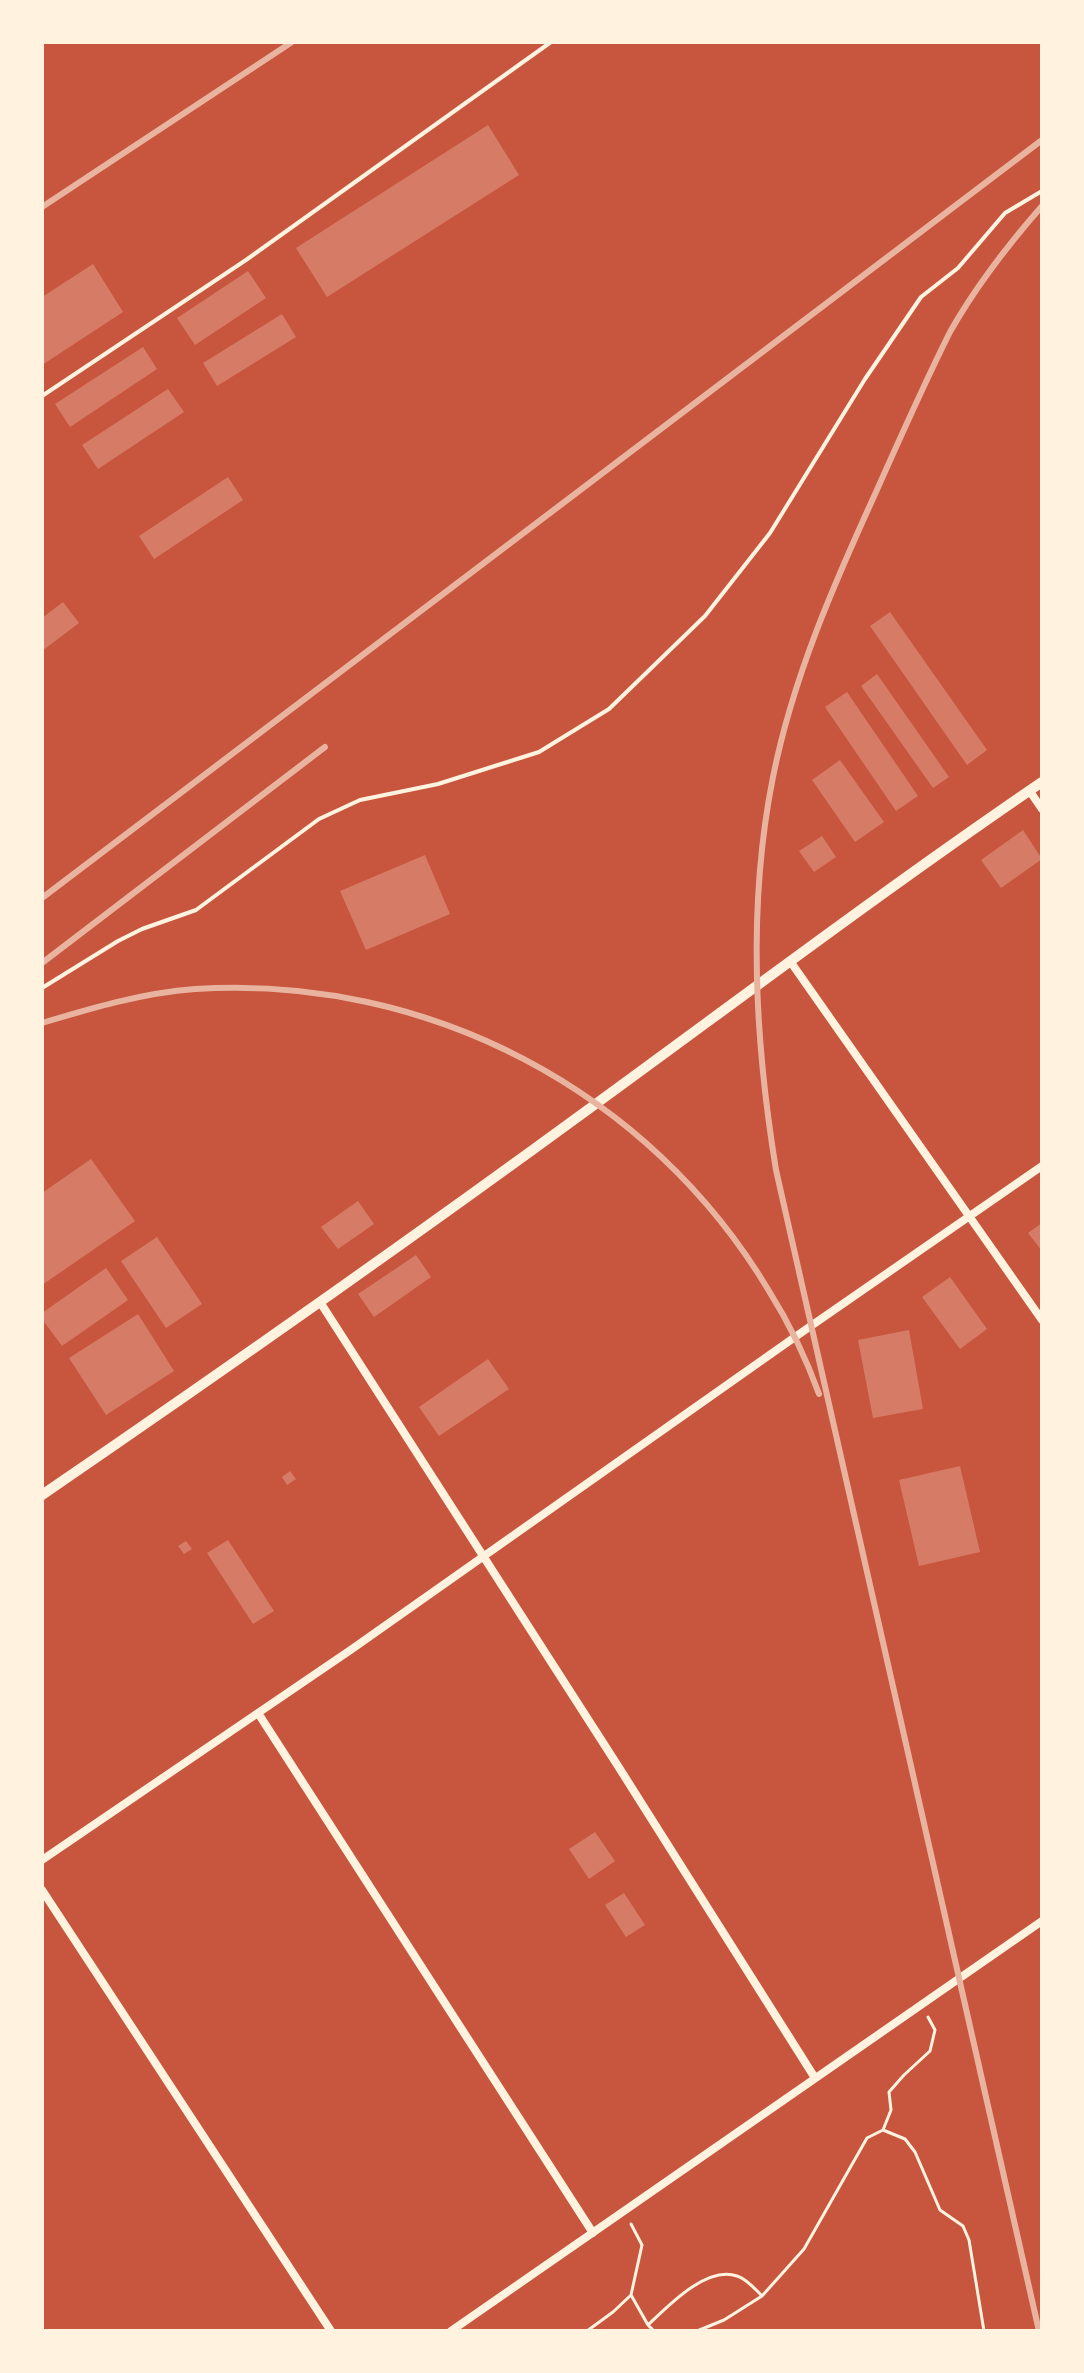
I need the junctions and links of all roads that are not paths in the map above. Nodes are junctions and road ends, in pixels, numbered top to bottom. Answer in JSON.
{"nodes":[{"id":1,"x":551,"y":42,"type":"edge"},
{"id":2,"x":1042,"y":191,"type":"edge"},
{"id":3,"x":42,"y":396,"type":"edge"},
{"id":4,"x":1042,"y":782,"type":"edge"},
{"id":5,"x":1029,"y":790,"type":"junction"},
{"id":6,"x":1042,"y":809,"type":"edge"},
{"id":7,"x":790,"y":961,"type":"junction"},
{"id":8,"x":42,"y":988,"type":"edge"},
{"id":9,"x":1042,"y":1166,"type":"edge"},
{"id":10,"x":970,"y":1216,"type":"junction"},
{"id":11,"x":320,"y":1302,"type":"junction"},
{"id":12,"x":1042,"y":1320,"type":"edge"},
{"id":13,"x":42,"y":1495,"type":"edge"},
{"id":14,"x":483,"y":1557,"type":"junction"},
{"id":15,"x":258,"y":1713,"type":"junction"},
{"id":16,"x":42,"y":1860,"type":"edge"},
{"id":17,"x":42,"y":1890,"type":"edge"},
{"id":18,"x":1042,"y":1921,"type":"edge"},
{"id":19,"x":815,"y":2078,"type":"junction"},
{"id":20,"x":593,"y":2233,"type":"junction"},
{"id":21,"x":331,"y":2331,"type":"edge"},
{"id":22,"x":451,"y":2331,"type":"edge"}],
"edges":[{"from":1,"to":3,"type":"lane"},
{"from":2,"to":8,"type":"lane"},
{"from":4,"to":5,"type":"street"},
{"from":5,"to":6,"type":"street"},
{"from":5,"to":7,"type":"street"},
{"from":7,"to":10,"type":"street"},
{"from":7,"to":11,"type":"street"},
{"from":9,"to":10,"type":"street"},
{"from":10,"to":12,"type":"street"},
{"from":10,"to":14,"type":"street"},
{"from":11,"to":13,"type":"street"},
{"from":11,"to":14,"type":"street"},
{"from":14,"to":15,"type":"street"},
{"from":14,"to":19,"type":"street"},
{"from":15,"to":16,"type":"street"},
{"from":15,"to":20,"type":"street"},
{"from":17,"to":21,"type":"street"},
{"from":18,"to":19,"type":"street"},
{"from":19,"to":20,"type":"street"},
{"from":20,"to":22,"type":"street"}]}
